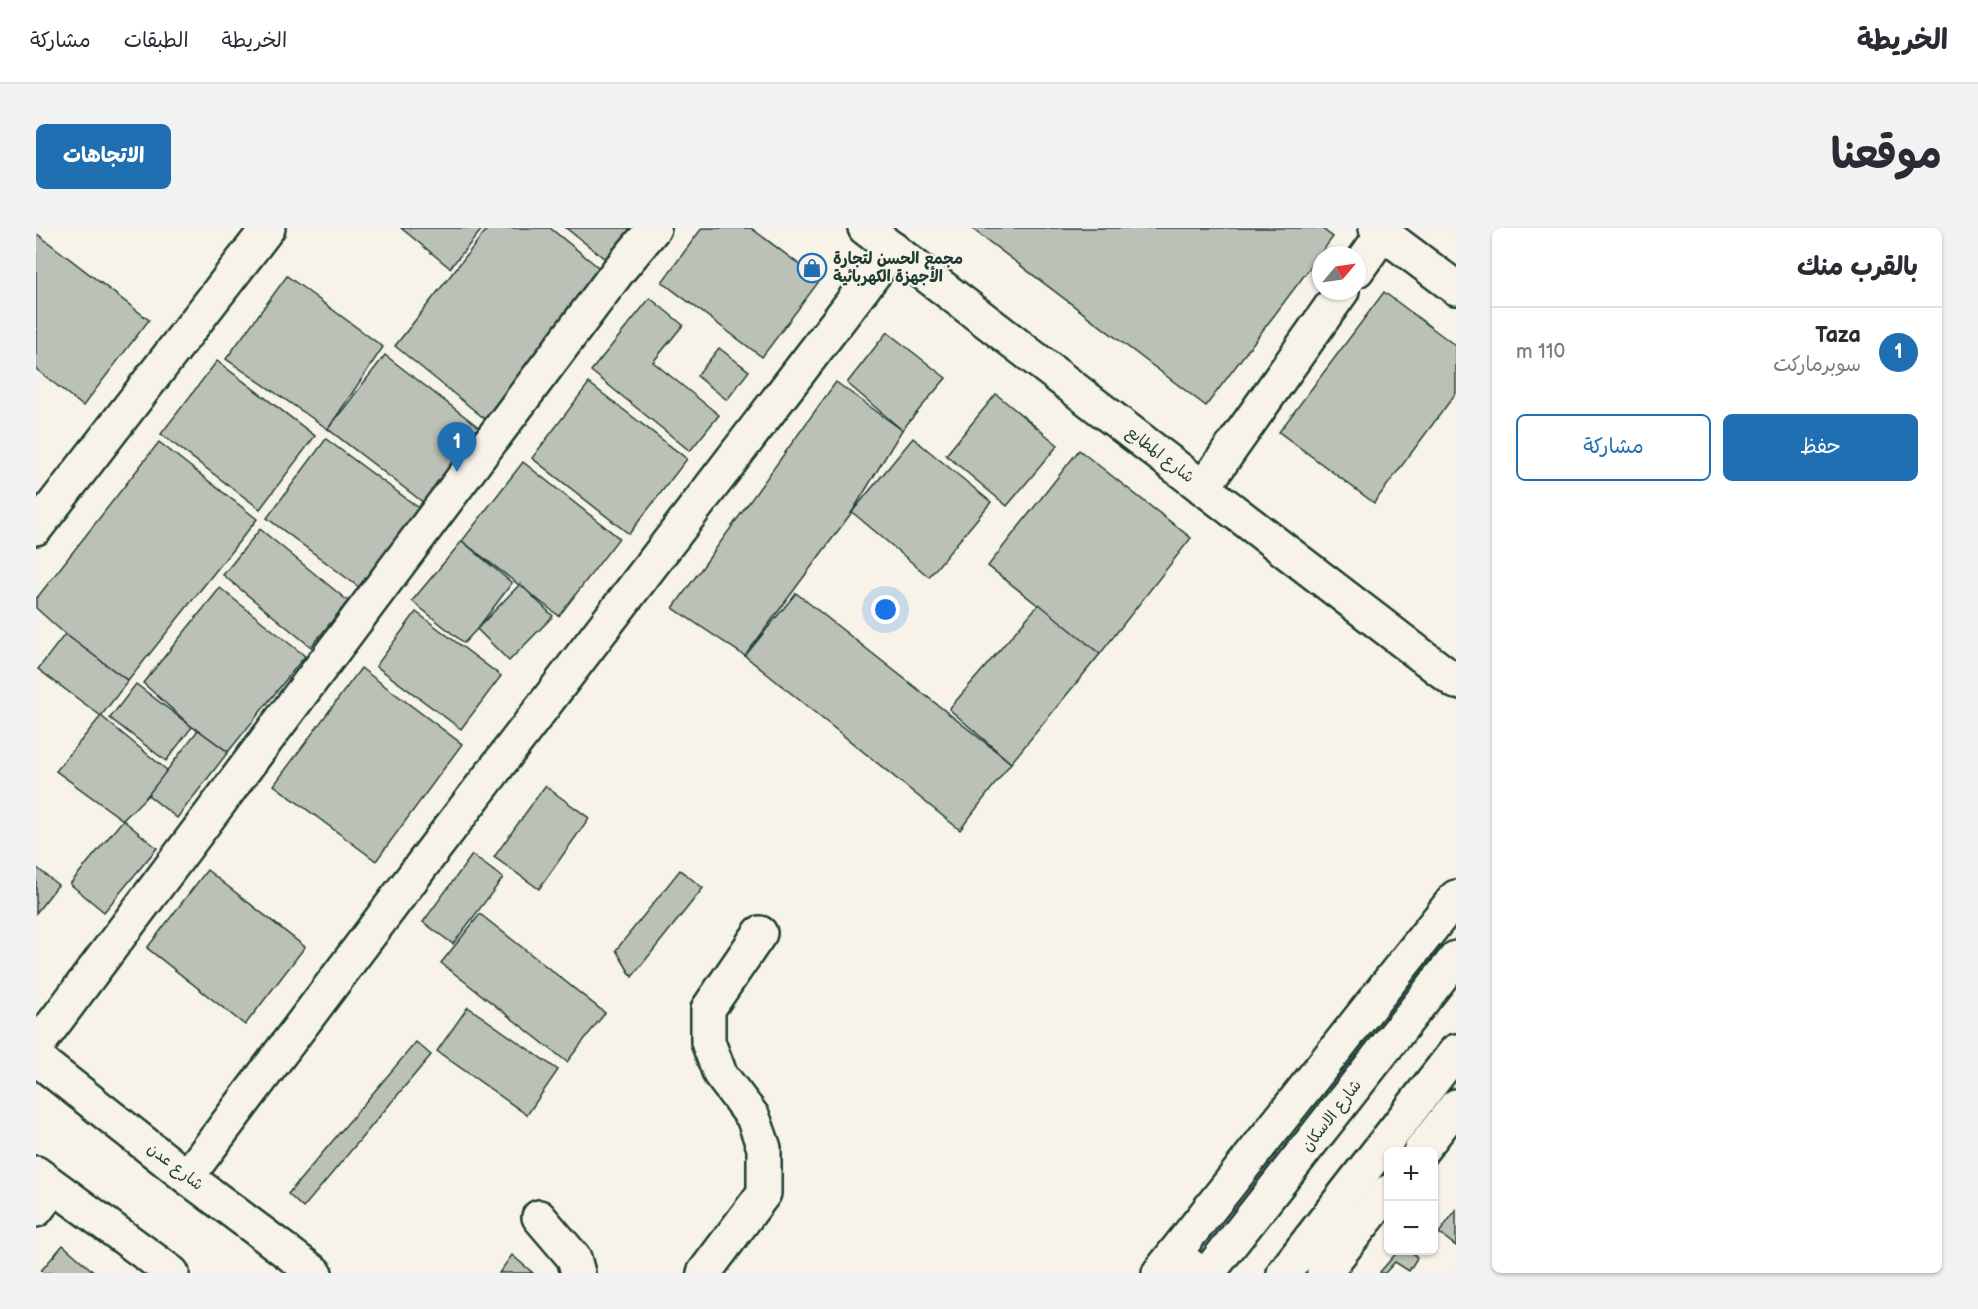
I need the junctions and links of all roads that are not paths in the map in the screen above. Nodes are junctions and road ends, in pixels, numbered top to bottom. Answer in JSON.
{"nodes":[{"id":1,"x":268,"y":228,"type":"edge"},
{"id":2,"x":654,"y":228,"type":"edge"},
{"id":3,"x":865,"y":228,"type":"edge"},
{"id":4,"x":1379,"y":231,"type":"edge"},
{"id":5,"x":893,"y":249,"type":"junction"},
{"id":6,"x":1366,"y":254,"type":"edge"},
{"id":7,"x":1456,"y":288,"type":"edge"},
{"id":8,"x":1336,"y":300,"type":"edge"},
{"id":9,"x":1203,"y":488,"type":"junction"},
{"id":10,"x":36,"y":528,"type":"edge"},
{"id":11,"x":1453,"y":672,"type":"edge"},
{"id":12,"x":1456,"y":897,"type":"edge"},
{"id":13,"x":759,"y":933,"type":"dead end"},
{"id":14,"x":1454,"y":964,"type":"edge"},
{"id":15,"x":36,"y":1047,"type":"edge"},
{"id":16,"x":1456,"y":1051,"type":"edge"},
{"id":17,"x":36,"y":1058,"type":"edge"},
{"id":18,"x":1456,"y":1106,"type":"edge"},
{"id":19,"x":1424,"y":1147,"type":"edge"},
{"id":20,"x":1377,"y":1176,"type":"edge"},
{"id":21,"x":187,"y":1177,"type":"junction"},
{"id":22,"x":42,"y":1190,"type":"edge"},
{"id":23,"x":1384,"y":1198,"type":"edge"},
{"id":24,"x":539,"y":1218,"type":"dead end"},
{"id":25,"x":1167,"y":1264,"type":"edge"},
{"id":26,"x":172,"y":1273,"type":"edge"},
{"id":27,"x":315,"y":1273,"type":"edge"},
{"id":28,"x":578,"y":1273,"type":"edge"},
{"id":29,"x":704,"y":1273,"type":"edge"},
{"id":30,"x":1200,"y":1273,"type":"edge"},
{"id":31,"x":1208,"y":1273,"type":"edge"},
{"id":32,"x":1284,"y":1273,"type":"edge"},
{"id":33,"x":1324,"y":1273,"type":"edge"}],
"edges":[{"from":1,"to":10,"type":"street"},
{"from":2,"to":15,"type":"street"},
{"from":3,"to":5,"type":"street","name":"شارع المطابع"},
{"from":4,"to":6,"type":"street"},
{"from":4,"to":7,"type":"street"},
{"from":5,"to":9,"type":"street","name":"شارع المطابع"},
{"from":5,"to":21,"type":"street"},
{"from":8,"to":9,"type":"street"},
{"from":9,"to":11,"type":"street","name":"شارع المطابع"},
{"from":12,"to":25,"type":"street"},
{"from":13,"to":29,"type":"street"},
{"from":14,"to":31,"type":"street","name":"شارع الاسكان"},
{"from":16,"to":20,"type":"street"},
{"from":17,"to":21,"type":"street","name":"شارع عدن"},
{"from":18,"to":19,"type":"street"},
{"from":20,"to":32,"type":"street"},
{"from":21,"to":27,"type":"street","name":"شارع عدن"},
{"from":22,"to":26,"type":"street"},
{"from":23,"to":33,"type":"street"},
{"from":24,"to":28,"type":"street"},
{"from":25,"to":30,"type":"street"}]}
